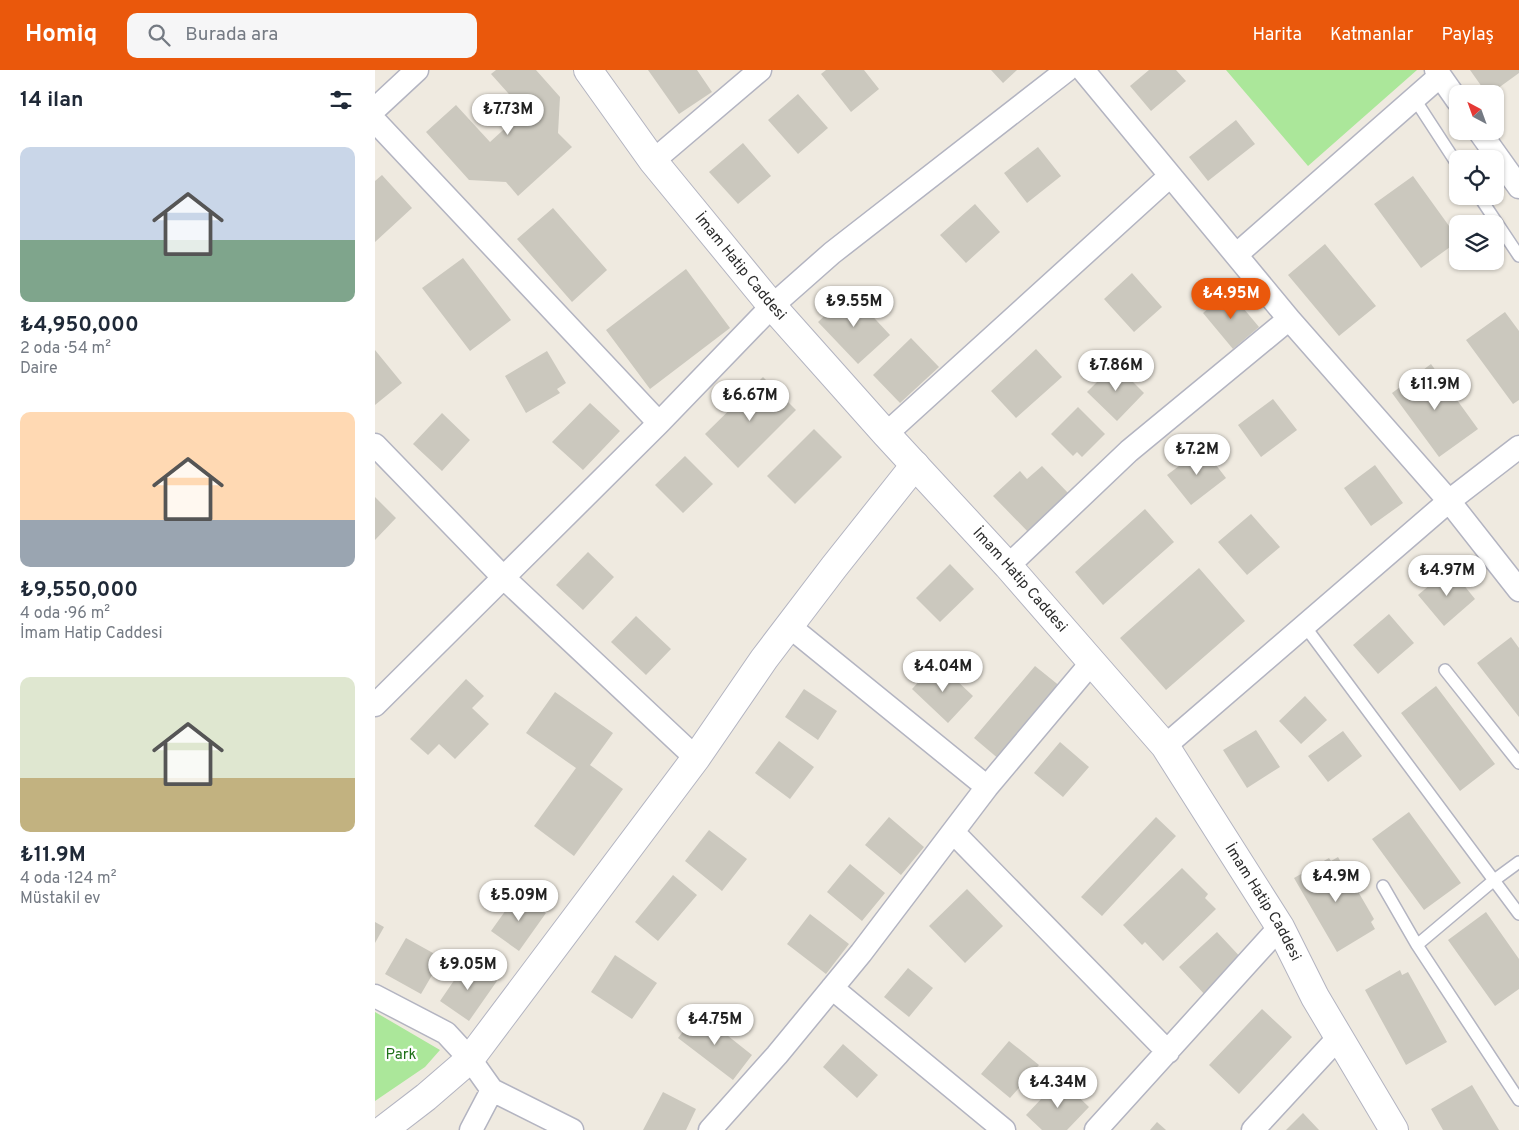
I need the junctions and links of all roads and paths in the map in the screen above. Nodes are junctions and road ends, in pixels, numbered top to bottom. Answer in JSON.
{"nodes":[{"id":1,"x":417,"y":70,"type":"edge"},
{"id":2,"x":588,"y":70,"type":"edge"},
{"id":3,"x":760,"y":70,"type":"edge"},
{"id":4,"x":1067,"y":70,"type":"edge"},
{"id":5,"x":1083,"y":70,"type":"edge"},
{"id":6,"x":1438,"y":73,"type":"edge"},
{"id":7,"x":1449,"y":89,"type":"edge"},
{"id":8,"x":1414,"y":98,"type":"junction"},
{"id":9,"x":375,"y":109,"type":"edge"},
{"id":10,"x":375,"y":121,"type":"edge"},
{"id":11,"x":1485,"y":140,"type":"edge"},
{"id":12,"x":1449,"y":152,"type":"edge"},
{"id":13,"x":653,"y":161,"type":"junction"},
{"id":14,"x":1170,"y":176,"type":"junction"},
{"id":15,"x":1519,"y":187,"type":"edge"},
{"id":16,"x":1485,"y":205,"type":"edge"},
{"id":17,"x":1236,"y":255,"type":"junction"},
{"id":18,"x":1519,"y":256,"type":"edge"},
{"id":19,"x":772,"y":306,"type":"junction"},
{"id":20,"x":1289,"y":319,"type":"junction"},
{"id":21,"x":659,"y":424,"type":"junction"},
{"id":22,"x":886,"y":434,"type":"junction"},
{"id":23,"x":375,"y":445,"type":"edge"},
{"id":24,"x":1519,"y":447,"type":"edge"},
{"id":25,"x":915,"y":465,"type":"junction"},
{"id":26,"x":1449,"y":501,"type":"junction"},
{"id":27,"x":1008,"y":566,"type":"junction"},
{"id":28,"x":504,"y":578,"type":"junction"},
{"id":29,"x":1519,"y":590,"type":"edge"},
{"id":30,"x":1304,"y":625,"type":"junction"},
{"id":31,"x":789,"y":626,"type":"junction"},
{"id":32,"x":1092,"y":662,"type":"junction"},
{"id":33,"x":1445,"y":670,"type":"dead end"},
{"id":34,"x":375,"y":705,"type":"edge"},
{"id":35,"x":1165,"y":746,"type":"junction"},
{"id":36,"x":696,"y":758,"type":"junction"},
{"id":37,"x":1519,"y":763,"type":"edge"},
{"id":38,"x":987,"y":788,"type":"junction"},
{"id":39,"x":953,"y":832,"type":"junction"},
{"id":40,"x":1519,"y":862,"type":"edge"},
{"id":41,"x":1493,"y":881,"type":"junction"},
{"id":42,"x":1383,"y":886,"type":"dead end"},
{"id":43,"x":1519,"y":914,"type":"edge"},
{"id":44,"x":1281,"y":927,"type":"junction"},
{"id":45,"x":1417,"y":945,"type":"junction"},
{"id":46,"x":832,"y":988,"type":"junction"},
{"id":47,"x":375,"y":996,"type":"edge"},
{"id":48,"x":1339,"y":1037,"type":"junction"},
{"id":49,"x":1168,"y":1052,"type":"junction"},
{"id":50,"x":470,"y":1059,"type":"junction"},
{"id":51,"x":492,"y":1090,"type":"junction"},
{"id":52,"x":1519,"y":1100,"type":"edge"},
{"id":53,"x":383,"y":1130,"type":"edge"},
{"id":54,"x":471,"y":1130,"type":"edge"},
{"id":55,"x":572,"y":1130,"type":"edge"},
{"id":56,"x":711,"y":1130,"type":"edge"},
{"id":57,"x":1004,"y":1130,"type":"edge"},
{"id":58,"x":1096,"y":1130,"type":"edge"},
{"id":59,"x":1253,"y":1130,"type":"edge"},
{"id":60,"x":1394,"y":1130,"type":"edge"}],
"edges":[{"from":1,"to":9,"type":"street"},
{"from":2,"to":13,"type":"street","name":"İmam Hatip Caddesi"},
{"from":3,"to":13,"type":"street"},
{"from":4,"to":19,"type":"street"},
{"from":5,"to":14,"type":"street"},
{"from":6,"to":7,"type":"street"},
{"from":6,"to":8,"type":"street"},
{"from":8,"to":12,"type":"lane"},
{"from":8,"to":17,"type":"street"},
{"from":10,"to":21,"type":"street"},
{"from":11,"to":15,"type":"street"},
{"from":13,"to":19,"type":"street","name":"İmam Hatip Caddesi"},
{"from":14,"to":17,"type":"street"},
{"from":14,"to":22,"type":"street"},
{"from":16,"to":18,"type":"lane"},
{"from":17,"to":20,"type":"street"},
{"from":19,"to":21,"type":"street"},
{"from":19,"to":22,"type":"street","name":"İmam Hatip Caddesi"},
{"from":20,"to":26,"type":"street"},
{"from":20,"to":27,"type":"street"},
{"from":21,"to":28,"type":"street"},
{"from":22,"to":25,"type":"street","name":"İmam Hatip Caddesi"},
{"from":23,"to":28,"type":"street"},
{"from":24,"to":26,"type":"street"},
{"from":25,"to":27,"type":"street","name":"İmam Hatip Caddesi"},
{"from":25,"to":31,"type":"street"},
{"from":26,"to":29,"type":"street"},
{"from":26,"to":30,"type":"street"},
{"from":27,"to":32,"type":"street","name":"İmam Hatip Caddesi"},
{"from":28,"to":34,"type":"street"},
{"from":28,"to":36,"type":"street"},
{"from":30,"to":35,"type":"street"},
{"from":30,"to":41,"type":"lane"},
{"from":31,"to":36,"type":"street"},
{"from":31,"to":38,"type":"street"},
{"from":32,"to":35,"type":"street","name":"İmam Hatip Caddesi"},
{"from":32,"to":38,"type":"street"},
{"from":33,"to":37,"type":"lane"},
{"from":35,"to":44,"type":"street","name":"İmam Hatip Caddesi"},
{"from":36,"to":50,"type":"street"},
{"from":38,"to":39,"type":"street"},
{"from":39,"to":46,"type":"street"},
{"from":39,"to":49,"type":"street"},
{"from":40,"to":41,"type":"lane"},
{"from":41,"to":43,"type":"lane"},
{"from":41,"to":45,"type":"lane"},
{"from":42,"to":45,"type":"lane"},
{"from":44,"to":48,"type":"street","name":"İmam Hatip Caddesi"},
{"from":44,"to":49,"type":"street"},
{"from":45,"to":52,"type":"lane"},
{"from":46,"to":56,"type":"street"},
{"from":46,"to":57,"type":"street"},
{"from":47,"to":50,"type":"street"},
{"from":48,"to":59,"type":"street"},
{"from":48,"to":60,"type":"street","name":"İmam Hatip Caddesi"},
{"from":49,"to":58,"type":"street"},
{"from":50,"to":51,"type":"street"},
{"from":50,"to":53,"type":"street"},
{"from":51,"to":54,"type":"street"},
{"from":51,"to":55,"type":"street"}]}
